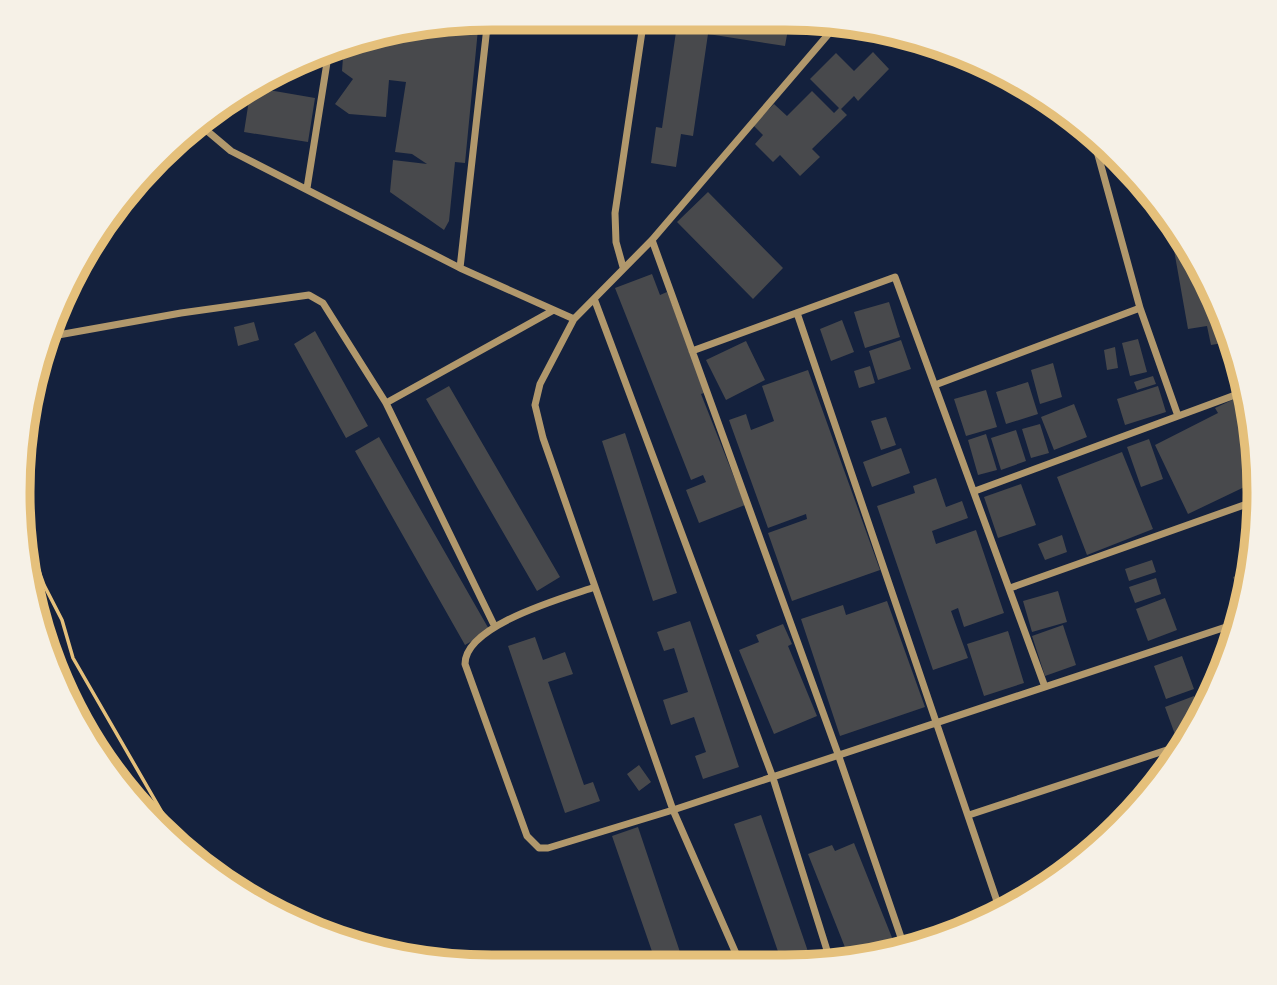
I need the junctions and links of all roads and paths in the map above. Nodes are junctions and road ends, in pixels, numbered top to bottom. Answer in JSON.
{"nodes":[{"id":1,"x":487,"y":30,"type":"edge"},
{"id":2,"x":642,"y":30,"type":"edge"},
{"id":3,"x":830,"y":32,"type":"edge"},
{"id":4,"x":327,"y":60,"type":"edge"},
{"id":5,"x":206,"y":130,"type":"edge"},
{"id":6,"x":1097,"y":151,"type":"edge"},
{"id":7,"x":307,"y":188,"type":"junction"},
{"id":8,"x":652,"y":240,"type":"junction"},
{"id":9,"x":623,"y":267,"type":"junction"},
{"id":10,"x":460,"y":268,"type":"junction"},
{"id":11,"x":594,"y":301,"type":"junction"},
{"id":12,"x":1140,"y":308,"type":"junction"},
{"id":13,"x":552,"y":311,"type":"junction"},
{"id":14,"x":797,"y":313,"type":"junction"},
{"id":15,"x":574,"y":319,"type":"junction"},
{"id":16,"x":57,"y":335,"type":"edge"},
{"id":17,"x":692,"y":351,"type":"junction"},
{"id":18,"x":935,"y":385,"type":"junction"},
{"id":19,"x":1236,"y":395,"type":"edge"},
{"id":20,"x":386,"y":403,"type":"junction"},
{"id":21,"x":1178,"y":416,"type":"junction"},
{"id":22,"x":975,"y":491,"type":"junction"},
{"id":23,"x":1247,"y":504,"type":"edge"},
{"id":24,"x":35,"y":561,"type":"edge"},
{"id":25,"x":595,"y":587,"type":"junction"},
{"id":26,"x":1010,"y":588,"type":"junction"},
{"id":27,"x":495,"y":627,"type":"junction"},
{"id":28,"x":1227,"y":627,"type":"edge"},
{"id":29,"x":1045,"y":687,"type":"junction"},
{"id":30,"x":938,"y":721,"type":"junction"},
{"id":31,"x":1170,"y":749,"type":"edge"},
{"id":32,"x":838,"y":754,"type":"junction"},
{"id":33,"x":773,"y":778,"type":"junction"},
{"id":34,"x":673,"y":810,"type":"junction"},
{"id":35,"x":969,"y":815,"type":"junction"},
{"id":36,"x":168,"y":823,"type":"edge"},
{"id":37,"x":998,"y":903,"type":"edge"},
{"id":38,"x":902,"y":940,"type":"edge"},
{"id":39,"x":827,"y":953,"type":"edge"},
{"id":40,"x":737,"y":955,"type":"edge"}],
"edges":[{"from":1,"to":10,"type":"street"},
{"from":2,"to":9,"type":"street"},
{"from":3,"to":8,"type":"street"},
{"from":4,"to":7,"type":"street"},
{"from":5,"to":7,"type":"street"},
{"from":6,"to":12,"type":"street"},
{"from":7,"to":10,"type":"street"},
{"from":8,"to":9,"type":"street"},
{"from":8,"to":17,"type":"street"},
{"from":9,"to":11,"type":"street"},
{"from":10,"to":13,"type":"street"},
{"from":11,"to":15,"type":"street"},
{"from":11,"to":33,"type":"street"},
{"from":12,"to":18,"type":"street"},
{"from":12,"to":21,"type":"street"},
{"from":13,"to":15,"type":"street"},
{"from":13,"to":20,"type":"street"},
{"from":14,"to":17,"type":"street"},
{"from":14,"to":18,"type":"street"},
{"from":14,"to":30,"type":"street"},
{"from":15,"to":25,"type":"street"},
{"from":16,"to":20,"type":"street"},
{"from":17,"to":32,"type":"street"},
{"from":18,"to":22,"type":"street"},
{"from":19,"to":21,"type":"street"},
{"from":20,"to":27,"type":"street"},
{"from":21,"to":22,"type":"street"},
{"from":22,"to":26,"type":"street"},
{"from":23,"to":26,"type":"street"},
{"from":24,"to":36,"type":"path"},
{"from":25,"to":27,"type":"street"},
{"from":25,"to":34,"type":"street"},
{"from":26,"to":29,"type":"street"},
{"from":27,"to":34,"type":"street"},
{"from":28,"to":29,"type":"street"},
{"from":29,"to":30,"type":"street"},
{"from":30,"to":32,"type":"street"},
{"from":30,"to":35,"type":"street"},
{"from":31,"to":35,"type":"street"},
{"from":32,"to":33,"type":"street"},
{"from":32,"to":38,"type":"street"},
{"from":33,"to":34,"type":"street"},
{"from":33,"to":39,"type":"street"},
{"from":34,"to":40,"type":"street"},
{"from":35,"to":37,"type":"street"}]}
